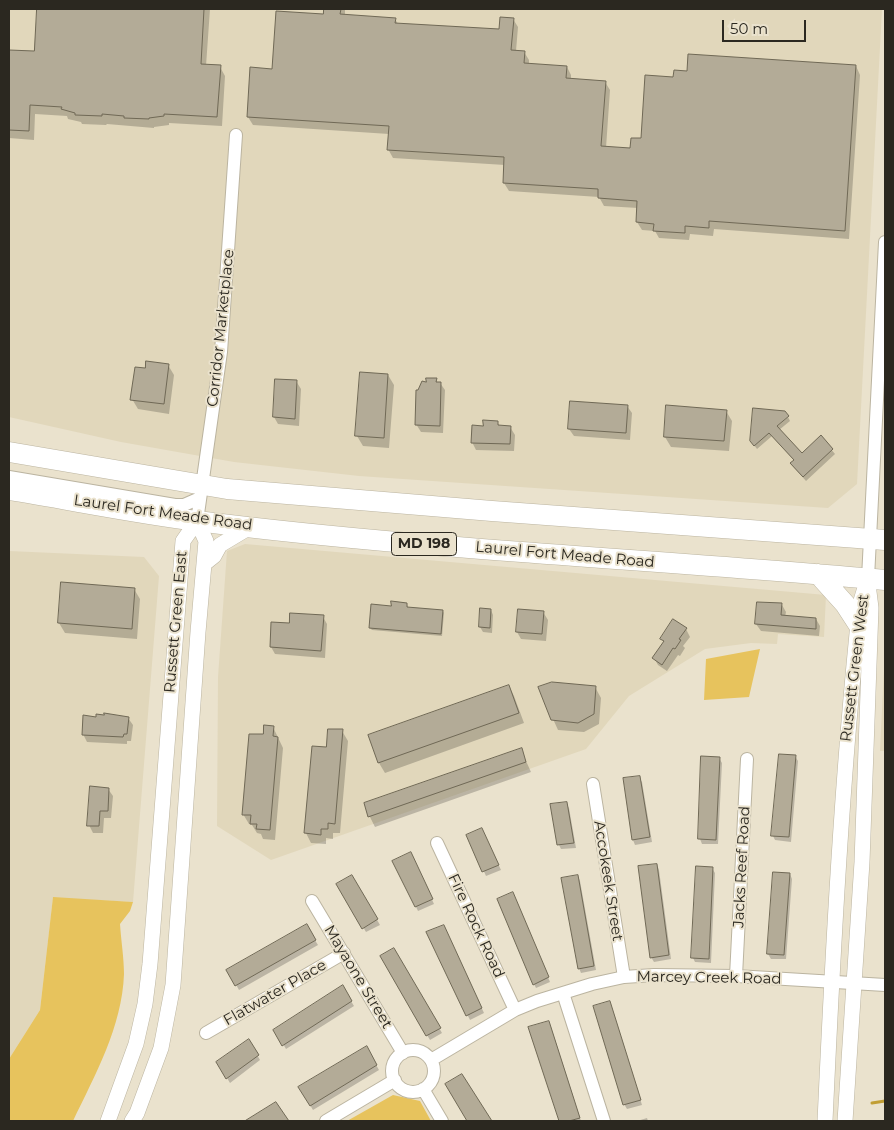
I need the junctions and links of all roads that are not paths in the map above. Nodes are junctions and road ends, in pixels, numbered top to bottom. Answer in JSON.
{"nodes":[{"id":1,"x":236,"y":135,"type":"dead end"},
{"id":2,"x":885,"y":242,"type":"edge"},
{"id":3,"x":9,"y":452,"type":"edge"},
{"id":4,"x":9,"y":477,"type":"edge"},
{"id":5,"x":9,"y":490,"type":"edge"},
{"id":6,"x":200,"y":491,"type":"junction"},
{"id":7,"x":197,"y":521,"type":"junction"},
{"id":8,"x":251,"y":526,"type":"junction"},
{"id":9,"x":877,"y":539,"type":"edge"},
{"id":10,"x":204,"y":564,"type":"junction"},
{"id":11,"x":818,"y":574,"type":"junction"},
{"id":12,"x":876,"y":579,"type":"edge"},
{"id":13,"x":858,"y":624,"type":"junction"},
{"id":14,"x":747,"y":759,"type":"dead end"},
{"id":15,"x":593,"y":784,"type":"dead end"},
{"id":16,"x":437,"y":843,"type":"dead end"},
{"id":17,"x":312,"y":901,"type":"dead end"},
{"id":18,"x":344,"y":953,"type":"junction"},
{"id":19,"x":736,"y":976,"type":"junction"},
{"id":20,"x":624,"y":977,"type":"junction"},
{"id":21,"x":831,"y":981,"type":"junction"},
{"id":22,"x":855,"y":983,"type":"junction"},
{"id":23,"x":885,"y":985,"type":"edge"},
{"id":24,"x":564,"y":993,"type":"junction"},
{"id":25,"x":515,"y":1010,"type":"junction"},
{"id":26,"x":206,"y":1033,"type":"dead end"},
{"id":27,"x":404,"y":1053,"type":"junction"},
{"id":28,"x":431,"y":1060,"type":"junction"},
{"id":29,"x":395,"y":1080,"type":"junction"},
{"id":30,"x":423,"y":1089,"type":"junction"},
{"id":31,"x":108,"y":1121,"type":"edge"},
{"id":32,"x":132,"y":1121,"type":"edge"},
{"id":33,"x":326,"y":1121,"type":"edge"},
{"id":34,"x":442,"y":1121,"type":"edge"},
{"id":35,"x":604,"y":1121,"type":"edge"},
{"id":36,"x":825,"y":1121,"type":"edge"},
{"id":37,"x":845,"y":1121,"type":"edge"}],
"edges":[{"from":1,"to":6,"type":"street","name":"Corridor Marketplace"},
{"from":2,"to":9,"type":"street"},
{"from":3,"to":6,"type":"main road"},
{"from":4,"to":6,"type":"street"},
{"from":5,"to":7,"type":"main road","name":"Laurel Fort Meade Road","number":"MD 198"},
{"from":6,"to":7,"type":"street","name":"Corridor Marketplace"},
{"from":6,"to":9,"type":"main road"},
{"from":7,"to":8,"type":"main road","name":"Laurel Fort Meade Road","number":"MD 198"},
{"from":7,"to":10,"type":"street","name":"Russett Green East"},
{"from":7,"to":31,"type":"street","name":"Russett Green East"},
{"from":8,"to":10,"type":"street"},
{"from":8,"to":11,"type":"main road","name":"Laurel Fort Meade Road","number":"MD 198"},
{"from":9,"to":12,"type":"street"},
{"from":10,"to":32,"type":"street","name":"Russett Green East"},
{"from":11,"to":12,"type":"main road","name":"Laurel Fort Meade Road","number":"MD 198"},
{"from":11,"to":13,"type":"main road"},
{"from":12,"to":13,"type":"street","name":"Russett Green West"},
{"from":12,"to":22,"type":"street","name":"Russett Green West"},
{"from":13,"to":21,"type":"street","name":"Russett Green West"},
{"from":14,"to":19,"type":"street","name":"Jacks Reef Road"},
{"from":15,"to":20,"type":"street","name":"Accokeek Street"},
{"from":16,"to":25,"type":"street","name":"Fire Rock Road"},
{"from":17,"to":18,"type":"street","name":"Mayaone Street"},
{"from":18,"to":26,"type":"street","name":"Flatwater Place"},
{"from":18,"to":27,"type":"street","name":"Mayaone Street"},
{"from":19,"to":20,"type":"street","name":"Marcey Creek Road"},
{"from":19,"to":21,"type":"street","name":"Marcey Creek Road"},
{"from":20,"to":24,"type":"street","name":"Marcey Creek Road"},
{"from":21,"to":22,"type":"street","name":"Marcey Creek Road"},
{"from":21,"to":36,"type":"street","name":"Russett Green West"},
{"from":22,"to":23,"type":"street","name":"Marcey Creek Road"},
{"from":22,"to":37,"type":"street","name":"Russett Green West"},
{"from":24,"to":25,"type":"street","name":"Marcey Creek Road"},
{"from":24,"to":35,"type":"street"},
{"from":25,"to":28,"type":"street","name":"Marcey Creek Road"},
{"from":27,"to":28,"type":"street"},
{"from":27,"to":29,"type":"street"},
{"from":28,"to":30,"type":"street"},
{"from":29,"to":30,"type":"street"},
{"from":29,"to":33,"type":"street"},
{"from":30,"to":34,"type":"street"}]}
